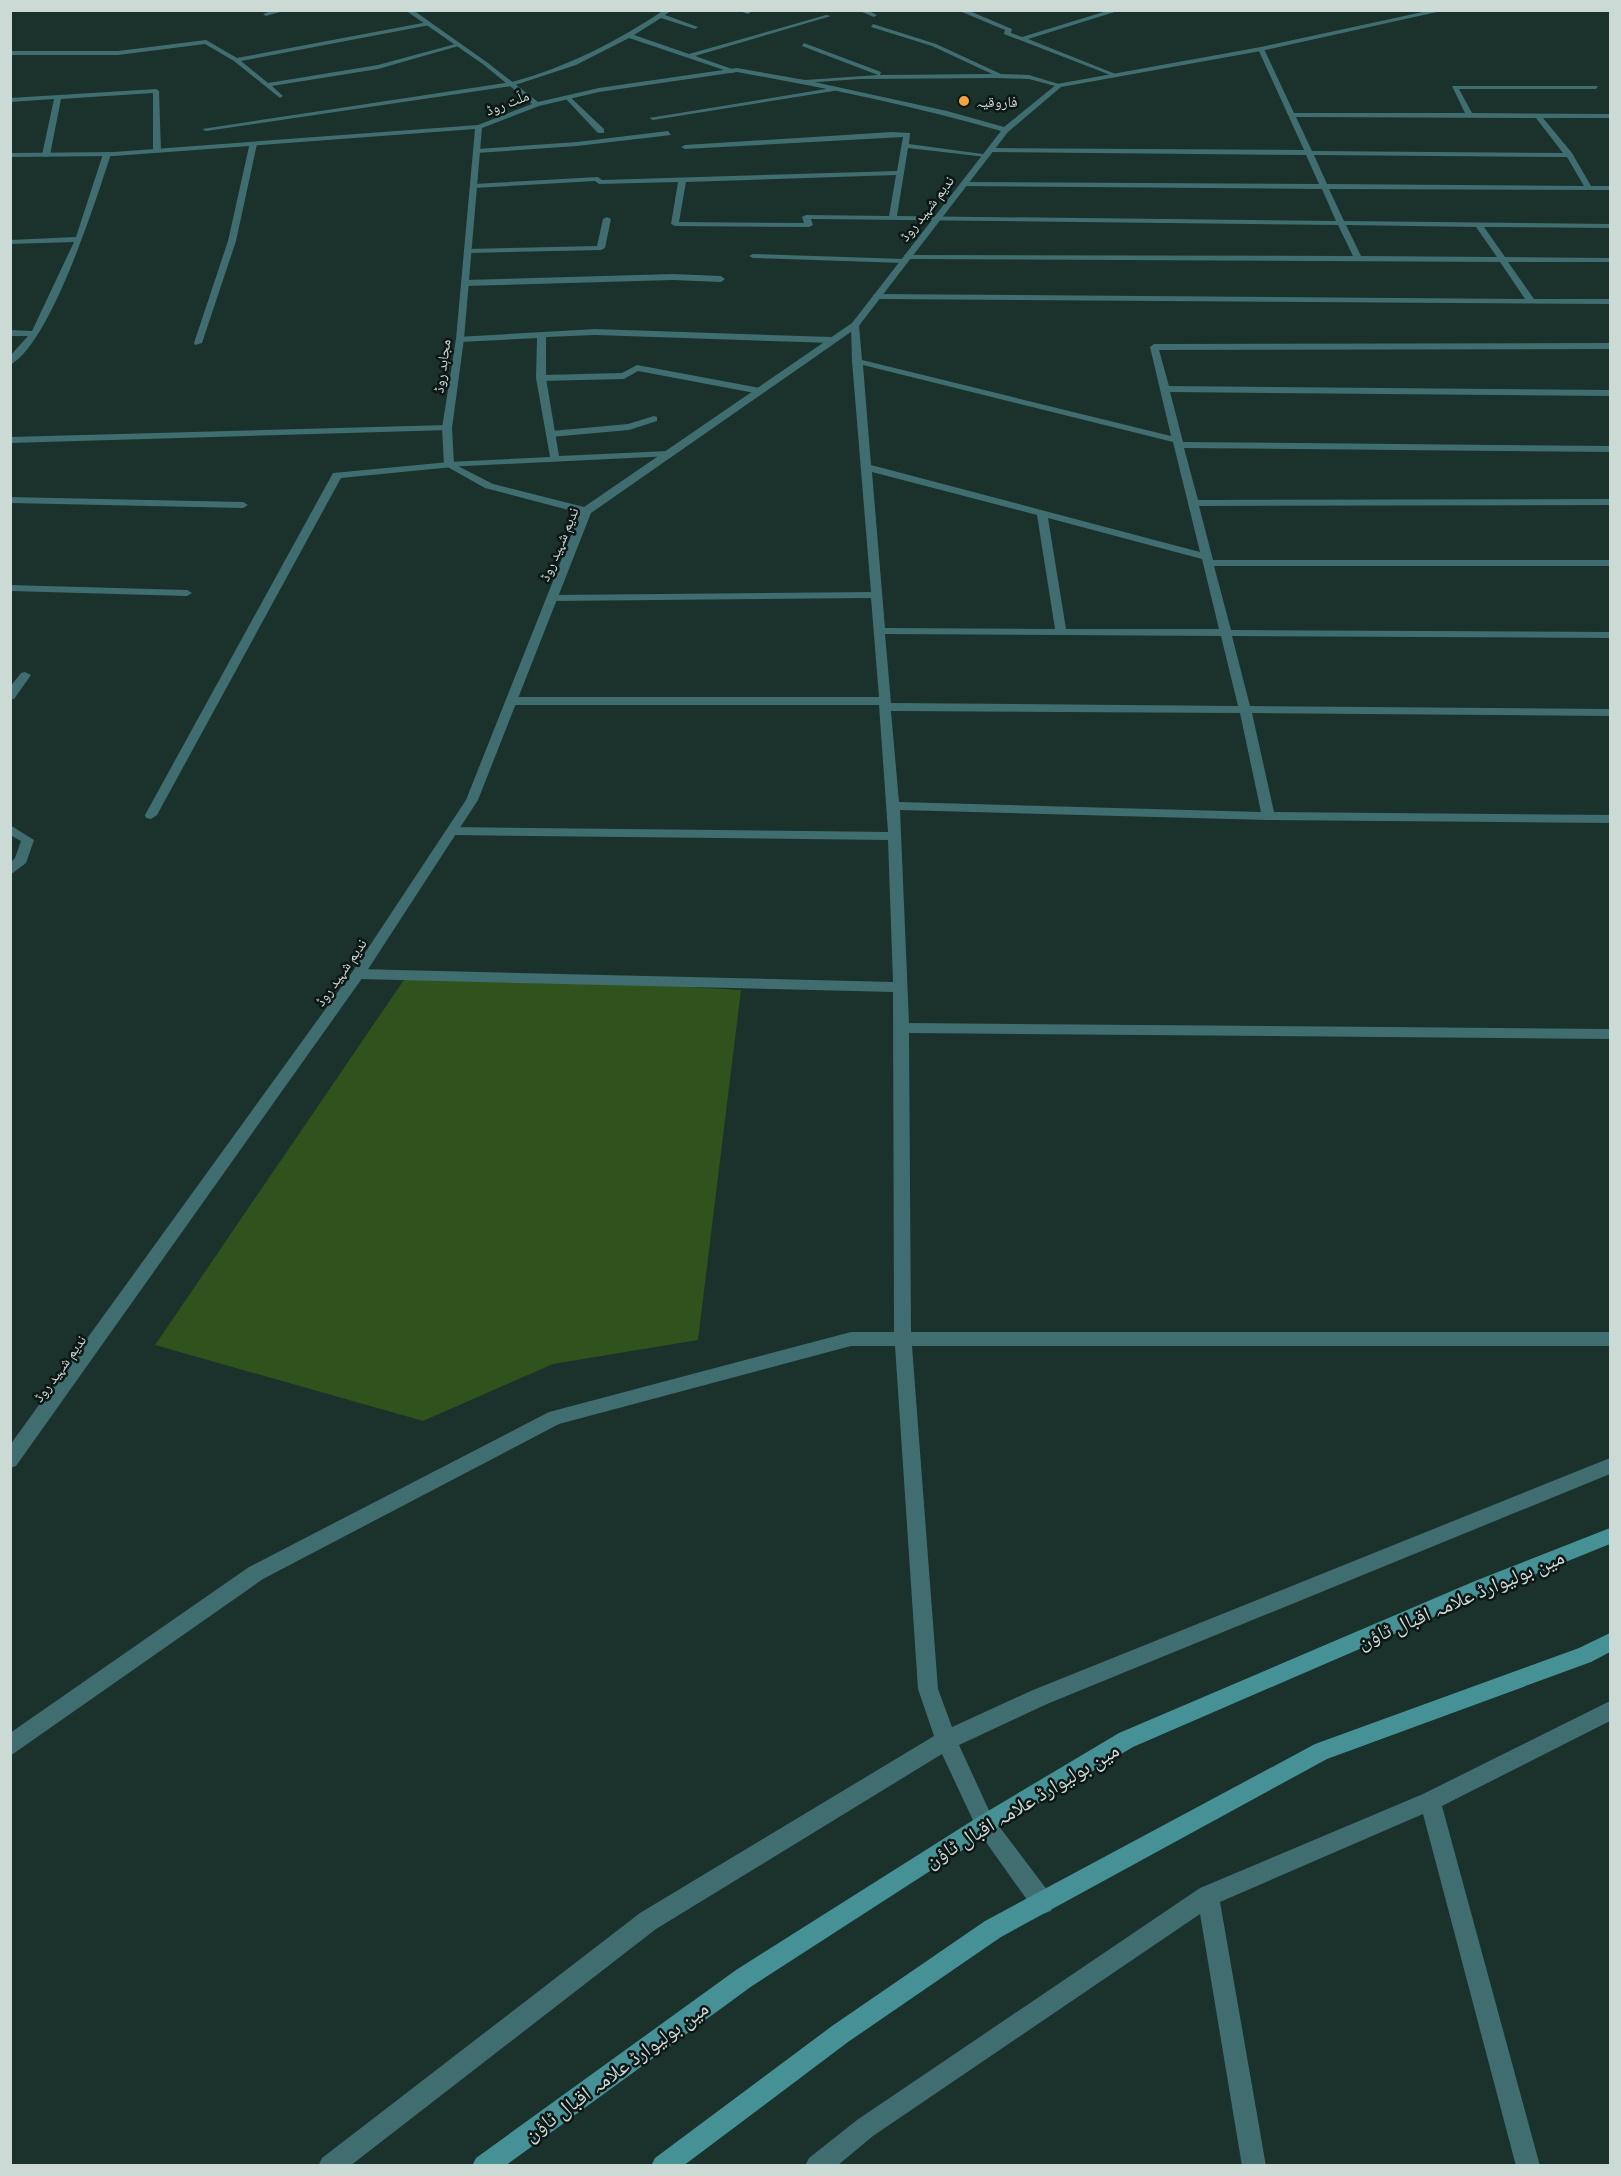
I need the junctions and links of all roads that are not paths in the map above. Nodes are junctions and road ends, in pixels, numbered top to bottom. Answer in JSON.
{"nodes":[{"id":1,"x":284,"y":10,"type":"edge"},
{"id":2,"x":408,"y":10,"type":"edge"},
{"id":3,"x":669,"y":10,"type":"edge"},
{"id":4,"x":740,"y":10,"type":"edge"},
{"id":5,"x":860,"y":10,"type":"edge"},
{"id":6,"x":974,"y":10,"type":"edge"},
{"id":7,"x":1118,"y":10,"type":"edge"},
{"id":8,"x":1443,"y":10,"type":"edge"},
{"id":9,"x":748,"y":12,"type":"edge"},
{"id":10,"x":963,"y":12,"type":"edge"},
{"id":11,"x":266,"y":14,"type":"dead end"},
{"id":12,"x":828,"y":15,"type":"dead end"},
{"id":13,"x":874,"y":15,"type":"dead end"},
{"id":14,"x":660,"y":16,"type":"junction"},
{"id":15,"x":428,"y":24,"type":"junction"},
{"id":16,"x":873,"y":26,"type":"dead end"},
{"id":17,"x":695,"y":27,"type":"dead end"},
{"id":18,"x":630,"y":36,"type":"junction"},
{"id":19,"x":1022,"y":39,"type":"junction"},
{"id":20,"x":459,"y":45,"type":"junction"},
{"id":21,"x":804,"y":45,"type":"dead end"},
{"id":22,"x":1261,"y":49,"type":"junction"},
{"id":23,"x":10,"y":53,"type":"edge"},
{"id":24,"x":22,"y":54,"type":"junction"},
{"id":25,"x":688,"y":56,"type":"junction"},
{"id":26,"x":236,"y":60,"type":"junction"},
{"id":27,"x":10,"y":63,"type":"edge"},
{"id":28,"x":733,"y":71,"type":"junction"},
{"id":29,"x":1115,"y":75,"type":"junction"},
{"id":30,"x":888,"y":76,"type":"junction"},
{"id":31,"x":1004,"y":76,"type":"junction"},
{"id":32,"x":805,"y":82,"type":"junction"},
{"id":33,"x":512,"y":84,"type":"junction"},
{"id":34,"x":268,"y":85,"type":"junction"},
{"id":35,"x":1059,"y":86,"type":"junction"},
{"id":36,"x":1596,"y":87,"type":"dead end"},
{"id":37,"x":838,"y":89,"type":"junction"},
{"id":38,"x":280,"y":96,"type":"dead end"},
{"id":39,"x":58,"y":97,"type":"junction"},
{"id":40,"x":567,"y":97,"type":"junction"},
{"id":41,"x":10,"y":100,"type":"edge"},
{"id":42,"x":537,"y":104,"type":"junction"},
{"id":43,"x":1292,"y":115,"type":"junction"},
{"id":44,"x":1470,"y":116,"type":"junction"},
{"id":45,"x":1538,"y":116,"type":"junction"},
{"id":46,"x":1611,"y":116,"type":"edge"},
{"id":47,"x":653,"y":118,"type":"dead end"},
{"id":48,"x":479,"y":127,"type":"junction"},
{"id":49,"x":206,"y":129,"type":"dead end"},
{"id":50,"x":1005,"y":130,"type":"junction"},
{"id":51,"x":601,"y":131,"type":"dead end"},
{"id":52,"x":668,"y":133,"type":"dead end"},
{"id":53,"x":253,"y":144,"type":"junction"},
{"id":54,"x":906,"y":146,"type":"junction"},
{"id":55,"x":685,"y":147,"type":"dead end"},
{"id":56,"x":157,"y":151,"type":"junction"},
{"id":57,"x":477,"y":151,"type":"junction"},
{"id":58,"x":988,"y":152,"type":"junction"},
{"id":59,"x":1308,"y":153,"type":"junction"},
{"id":60,"x":106,"y":154,"type":"junction"},
{"id":61,"x":10,"y":155,"type":"edge"},
{"id":62,"x":46,"y":155,"type":"junction"},
{"id":63,"x":1569,"y":155,"type":"junction"},
{"id":64,"x":902,"y":173,"type":"junction"},
{"id":65,"x":682,"y":180,"type":"junction"},
{"id":66,"x":963,"y":184,"type":"junction"},
{"id":67,"x":474,"y":186,"type":"junction"},
{"id":68,"x":1324,"y":186,"type":"junction"},
{"id":69,"x":1589,"y":188,"type":"junction"},
{"id":70,"x":1611,"y":188,"type":"edge"},
{"id":71,"x":893,"y":217,"type":"junction"},
{"id":72,"x":938,"y":217,"type":"junction"},
{"id":73,"x":607,"y":219,"type":"dead end"},
{"id":74,"x":1341,"y":222,"type":"junction"},
{"id":75,"x":1478,"y":224,"type":"junction"},
{"id":76,"x":1611,"y":226,"type":"edge"},
{"id":77,"x":79,"y":239,"type":"junction"},
{"id":78,"x":10,"y":242,"type":"edge"},
{"id":79,"x":468,"y":251,"type":"junction"},
{"id":80,"x":753,"y":256,"type":"dead end"},
{"id":81,"x":1358,"y":258,"type":"junction"},
{"id":82,"x":906,"y":259,"type":"junction"},
{"id":83,"x":1501,"y":259,"type":"junction"},
{"id":84,"x":1611,"y":260,"type":"edge"},
{"id":85,"x":721,"y":279,"type":"dead end"},
{"id":86,"x":465,"y":283,"type":"junction"},
{"id":87,"x":877,"y":296,"type":"junction"},
{"id":88,"x":1530,"y":302,"type":"junction"},
{"id":89,"x":1611,"y":302,"type":"edge"},
{"id":90,"x":855,"y":325,"type":"junction"},
{"id":91,"x":10,"y":333,"type":"edge"},
{"id":92,"x":35,"y":334,"type":"junction"},
{"id":93,"x":542,"y":335,"type":"junction"},
{"id":94,"x":460,"y":339,"type":"junction"},
{"id":95,"x":832,"y":340,"type":"junction"},
{"id":96,"x":198,"y":344,"type":"dead end"},
{"id":97,"x":1611,"y":346,"type":"edge"},
{"id":98,"x":857,"y":361,"type":"junction"},
{"id":99,"x":10,"y":362,"type":"edge"},
{"id":100,"x":541,"y":378,"type":"junction"},
{"id":101,"x":1164,"y":389,"type":"junction"},
{"id":102,"x":759,"y":391,"type":"junction"},
{"id":103,"x":1611,"y":393,"type":"edge"},
{"id":104,"x":654,"y":419,"type":"dead end"},
{"id":105,"x":447,"y":428,"type":"junction"},
{"id":106,"x":551,"y":434,"type":"junction"},
{"id":107,"x":10,"y":440,"type":"edge"},
{"id":108,"x":1178,"y":442,"type":"junction"},
{"id":109,"x":1611,"y":449,"type":"edge"},
{"id":110,"x":668,"y":454,"type":"junction"},
{"id":111,"x":555,"y":460,"type":"junction"},
{"id":112,"x":449,"y":465,"type":"junction"},
{"id":113,"x":866,"y":467,"type":"junction"},
{"id":114,"x":10,"y":500,"type":"edge"},
{"id":115,"x":1611,"y":502,"type":"edge"},
{"id":116,"x":1193,"y":503,"type":"junction"},
{"id":117,"x":243,"y":505,"type":"dead end"},
{"id":118,"x":586,"y":511,"type":"junction"},
{"id":119,"x":1042,"y":514,"type":"junction"},
{"id":120,"x":1208,"y":560,"type":"junction"},
{"id":121,"x":1611,"y":563,"type":"edge"},
{"id":122,"x":10,"y":588,"type":"edge"},
{"id":123,"x":187,"y":593,"type":"dead end"},
{"id":124,"x":876,"y":595,"type":"junction"},
{"id":125,"x":552,"y":598,"type":"junction"},
{"id":126,"x":879,"y":631,"type":"junction"},
{"id":127,"x":1061,"y":632,"type":"junction"},
{"id":128,"x":1226,"y":633,"type":"junction"},
{"id":129,"x":1611,"y":635,"type":"edge"},
{"id":130,"x":25,"y":675,"type":"dead end"},
{"id":131,"x":10,"y":696,"type":"edge"},
{"id":132,"x":511,"y":701,"type":"junction"},
{"id":133,"x":884,"y":704,"type":"junction"},
{"id":134,"x":1245,"y":709,"type":"junction"},
{"id":135,"x":1611,"y":712,"type":"edge"},
{"id":136,"x":893,"y":806,"type":"junction"},
{"id":137,"x":151,"y":815,"type":"dead end"},
{"id":138,"x":1268,"y":816,"type":"junction"},
{"id":139,"x":1611,"y":819,"type":"edge"},
{"id":140,"x":10,"y":829,"type":"edge"},
{"id":141,"x":452,"y":831,"type":"junction"},
{"id":142,"x":894,"y":836,"type":"junction"},
{"id":143,"x":10,"y":871,"type":"edge"},
{"id":144,"x":358,"y":974,"type":"junction"},
{"id":145,"x":902,"y":987,"type":"junction"},
{"id":146,"x":902,"y":1028,"type":"junction"},
{"id":147,"x":1611,"y":1034,"type":"edge"},
{"id":148,"x":903,"y":1338,"type":"junction"},
{"id":149,"x":1611,"y":1339,"type":"edge"},
{"id":150,"x":10,"y":1460,"type":"edge"},
{"id":151,"x":1611,"y":1466,"type":"edge"},
{"id":152,"x":1611,"y":1536,"type":"edge"},
{"id":153,"x":1611,"y":1642,"type":"edge"},
{"id":154,"x":1609,"y":1716,"type":"edge"},
{"id":155,"x":946,"y":1740,"type":"junction"},
{"id":156,"x":10,"y":1746,"type":"edge"},
{"id":157,"x":1430,"y":1801,"type":"junction"},
{"id":158,"x":985,"y":1824,"type":"junction"},
{"id":159,"x":1208,"y":1896,"type":"junction"},
{"id":160,"x":1043,"y":1903,"type":"junction"},
{"id":161,"x":330,"y":2166,"type":"edge"},
{"id":162,"x":484,"y":2166,"type":"edge"},
{"id":163,"x":663,"y":2166,"type":"edge"},
{"id":164,"x":817,"y":2166,"type":"edge"},
{"id":165,"x":1254,"y":2166,"type":"edge"},
{"id":166,"x":1528,"y":2166,"type":"edge"}],
"edges":[{"from":1,"to":11,"type":"street"},
{"from":2,"to":15,"type":"street"},
{"from":3,"to":14,"type":"street"},
{"from":4,"to":9,"type":"street"},
{"from":5,"to":13,"type":"street"},
{"from":6,"to":10,"type":"street"},
{"from":7,"to":19,"type":"street"},
{"from":8,"to":22,"type":"street","name":"ندیم شہید روڈ"},
{"from":10,"to":19,"type":"street"},
{"from":12,"to":25,"type":"street"},
{"from":14,"to":17,"type":"street"},
{"from":14,"to":18,"type":"street"},
{"from":15,"to":20,"type":"street"},
{"from":15,"to":26,"type":"street"},
{"from":16,"to":31,"type":"street"},
{"from":18,"to":25,"type":"street"},
{"from":18,"to":33,"type":"street"},
{"from":19,"to":29,"type":"street"},
{"from":20,"to":33,"type":"street"},
{"from":20,"to":34,"type":"street"},
{"from":21,"to":30,"type":"street"},
{"from":22,"to":29,"type":"street","name":"ندیم شہید روڈ"},
{"from":22,"to":43,"type":"street"},
{"from":23,"to":24,"type":"street"},
{"from":24,"to":26,"type":"street"},
{"from":24,"to":27,"type":"street"},
{"from":25,"to":28,"type":"street"},
{"from":26,"to":34,"type":"street"},
{"from":28,"to":32,"type":"street","name":"ملّت روڈ"},
{"from":28,"to":40,"type":"street","name":"ملّت روڈ"},
{"from":29,"to":35,"type":"street","name":"ندیم شہید روڈ"},
{"from":30,"to":31,"type":"street"},
{"from":30,"to":32,"type":"street"},
{"from":31,"to":35,"type":"street"},
{"from":32,"to":37,"type":"street","name":"ملّت روڈ"},
{"from":33,"to":42,"type":"street"},
{"from":33,"to":49,"type":"street"},
{"from":34,"to":38,"type":"street"},
{"from":35,"to":50,"type":"street","name":"ندیم شہید روڈ"},
{"from":36,"to":44,"type":"street"},
{"from":37,"to":47,"type":"street"},
{"from":37,"to":50,"type":"street","name":"ملّت روڈ"},
{"from":39,"to":41,"type":"street"},
{"from":39,"to":56,"type":"street"},
{"from":39,"to":62,"type":"street"},
{"from":40,"to":42,"type":"street","name":"ملّت روڈ"},
{"from":40,"to":51,"type":"street"},
{"from":42,"to":48,"type":"street","name":"ملّت روڈ"},
{"from":43,"to":44,"type":"street"},
{"from":43,"to":59,"type":"street"},
{"from":44,"to":45,"type":"street"},
{"from":45,"to":46,"type":"street"},
{"from":45,"to":63,"type":"street"},
{"from":48,"to":53,"type":"street","name":"ملّت روڈ"},
{"from":48,"to":57,"type":"street","name":"مجاہد روڈ"},
{"from":50,"to":58,"type":"street","name":"ندیم شہید روڈ"},
{"from":52,"to":57,"type":"street"},
{"from":53,"to":56,"type":"street","name":"ملّت روڈ"},
{"from":53,"to":96,"type":"street"},
{"from":54,"to":55,"type":"street"},
{"from":54,"to":58,"type":"street"},
{"from":54,"to":64,"type":"street"},
{"from":56,"to":60,"type":"street","name":"ملّت روڈ"},
{"from":57,"to":67,"type":"street","name":"مجاہد روڈ"},
{"from":58,"to":59,"type":"street"},
{"from":58,"to":66,"type":"street","name":"ندیم شہید روڈ"},
{"from":59,"to":63,"type":"street"},
{"from":59,"to":68,"type":"street"},
{"from":60,"to":62,"type":"street","name":"ملّت روڈ"},
{"from":60,"to":77,"type":"street"},
{"from":61,"to":62,"type":"street","name":"ملّت روڈ"},
{"from":63,"to":69,"type":"street"},
{"from":64,"to":65,"type":"street"},
{"from":64,"to":71,"type":"street"},
{"from":65,"to":67,"type":"street"},
{"from":65,"to":71,"type":"street"},
{"from":66,"to":68,"type":"street"},
{"from":66,"to":72,"type":"street","name":"ندیم شہید روڈ"},
{"from":67,"to":79,"type":"street","name":"مجاہد روڈ"},
{"from":68,"to":69,"type":"street"},
{"from":68,"to":74,"type":"street"},
{"from":69,"to":70,"type":"street"},
{"from":71,"to":72,"type":"street"},
{"from":72,"to":74,"type":"street"},
{"from":72,"to":82,"type":"street","name":"ندیم شہید روڈ"},
{"from":73,"to":79,"type":"street"},
{"from":74,"to":75,"type":"street"},
{"from":74,"to":81,"type":"street"},
{"from":75,"to":76,"type":"street"},
{"from":75,"to":83,"type":"street"},
{"from":77,"to":78,"type":"street"},
{"from":77,"to":92,"type":"street"},
{"from":79,"to":86,"type":"street","name":"مجاہد روڈ"},
{"from":80,"to":82,"type":"street"},
{"from":81,"to":82,"type":"street"},
{"from":81,"to":83,"type":"street"},
{"from":82,"to":87,"type":"street","name":"ندیم شہید روڈ"},
{"from":83,"to":84,"type":"street"},
{"from":83,"to":88,"type":"street"},
{"from":85,"to":86,"type":"street"},
{"from":86,"to":94,"type":"street","name":"مجاہد روڈ"},
{"from":87,"to":88,"type":"street"},
{"from":87,"to":90,"type":"street","name":"ندیم شہید روڈ"},
{"from":88,"to":89,"type":"street"},
{"from":90,"to":95,"type":"street","name":"ندیم شہید روڈ"},
{"from":90,"to":98,"type":"street"},
{"from":91,"to":92,"type":"street"},
{"from":92,"to":99,"type":"street"},
{"from":93,"to":94,"type":"street"},
{"from":93,"to":95,"type":"street"},
{"from":93,"to":100,"type":"street"},
{"from":94,"to":105,"type":"street","name":"مجاہد روڈ"},
{"from":95,"to":102,"type":"street","name":"ندیم شہید روڈ"},
{"from":97,"to":101,"type":"street"},
{"from":98,"to":108,"type":"street"},
{"from":98,"to":113,"type":"street"},
{"from":100,"to":102,"type":"street"},
{"from":100,"to":106,"type":"street"},
{"from":101,"to":103,"type":"street"},
{"from":101,"to":108,"type":"street"},
{"from":102,"to":110,"type":"street","name":"ندیم شہید روڈ"},
{"from":104,"to":106,"type":"street"},
{"from":105,"to":107,"type":"street"},
{"from":105,"to":112,"type":"street","name":"مجاہد روڈ"},
{"from":106,"to":111,"type":"street"},
{"from":108,"to":109,"type":"street"},
{"from":108,"to":116,"type":"street"},
{"from":110,"to":111,"type":"street"},
{"from":110,"to":118,"type":"street","name":"ندیم شہید روڈ"},
{"from":111,"to":112,"type":"street"},
{"from":112,"to":118,"type":"street"},
{"from":112,"to":137,"type":"street"},
{"from":113,"to":119,"type":"street"},
{"from":113,"to":124,"type":"street"},
{"from":114,"to":117,"type":"street"},
{"from":115,"to":116,"type":"street"},
{"from":116,"to":120,"type":"street"},
{"from":118,"to":125,"type":"street","name":"ندیم شہید روڈ"},
{"from":119,"to":120,"type":"street"},
{"from":119,"to":127,"type":"street"},
{"from":120,"to":121,"type":"street"},
{"from":120,"to":128,"type":"street"},
{"from":122,"to":123,"type":"street"},
{"from":124,"to":125,"type":"street"},
{"from":124,"to":126,"type":"street"},
{"from":125,"to":132,"type":"street","name":"ندیم شہید روڈ"},
{"from":126,"to":127,"type":"street"},
{"from":126,"to":133,"type":"street"},
{"from":127,"to":128,"type":"street"},
{"from":128,"to":129,"type":"street"},
{"from":128,"to":134,"type":"street"},
{"from":130,"to":131,"type":"street"},
{"from":132,"to":133,"type":"street"},
{"from":132,"to":141,"type":"street","name":"ندیم شہید روڈ"},
{"from":133,"to":134,"type":"street"},
{"from":133,"to":136,"type":"street"},
{"from":134,"to":135,"type":"street"},
{"from":134,"to":138,"type":"street"},
{"from":136,"to":138,"type":"street"},
{"from":136,"to":142,"type":"street"},
{"from":138,"to":139,"type":"street"},
{"from":140,"to":143,"type":"street"},
{"from":141,"to":142,"type":"street"},
{"from":141,"to":144,"type":"street","name":"ندیم شہید روڈ"},
{"from":142,"to":145,"type":"street"},
{"from":144,"to":145,"type":"street"},
{"from":144,"to":150,"type":"street","name":"ندیم شہید روڈ"},
{"from":145,"to":146,"type":"street"},
{"from":146,"to":147,"type":"street"},
{"from":146,"to":148,"type":"street"},
{"from":148,"to":149,"type":"street"},
{"from":148,"to":155,"type":"street"},
{"from":148,"to":156,"type":"street"},
{"from":151,"to":155,"type":"street"},
{"from":152,"to":158,"type":"main road","name":"مین بولیوارڈ علامہ اقبال ٹاؤن"},
{"from":153,"to":160,"type":"main road"},
{"from":154,"to":157,"type":"street"},
{"from":155,"to":158,"type":"street"},
{"from":155,"to":161,"type":"street"},
{"from":157,"to":159,"type":"street"},
{"from":157,"to":166,"type":"street"},
{"from":158,"to":160,"type":"street"},
{"from":158,"to":162,"type":"main road","name":"مین بولیوارڈ علامہ اقبال ٹاؤن"},
{"from":159,"to":164,"type":"street"},
{"from":159,"to":165,"type":"street"},
{"from":160,"to":163,"type":"main road"}]}
